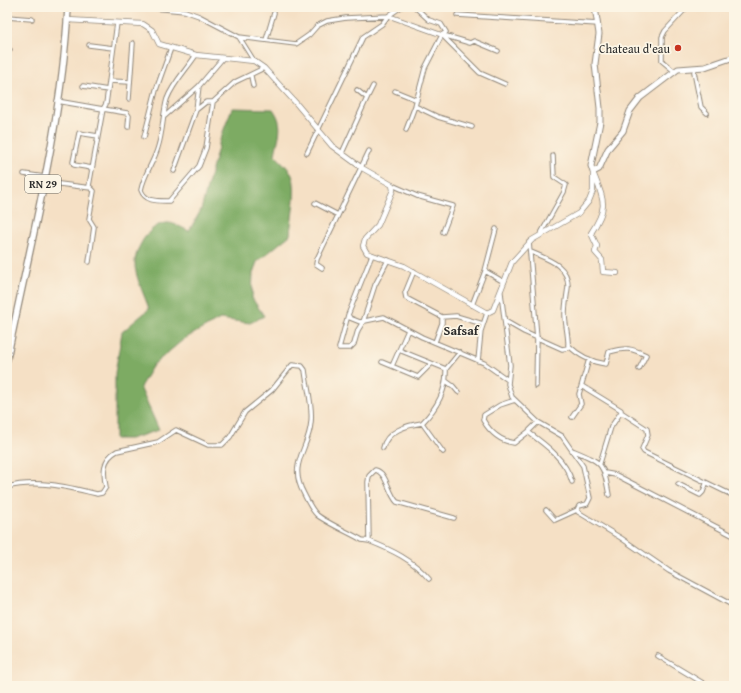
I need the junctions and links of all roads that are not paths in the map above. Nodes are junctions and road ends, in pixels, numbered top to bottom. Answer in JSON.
{"nodes":[{"id":1,"x":68,"y":7,"type":"edge"},
{"id":2,"x":143,"y":7,"type":"edge"},
{"id":3,"x":400,"y":7,"type":"edge"},
{"id":4,"x":415,"y":7,"type":"edge"},
{"id":5,"x":596,"y":7,"type":"edge"},
{"id":6,"x":688,"y":7,"type":"edge"},
{"id":7,"x":274,"y":14,"type":"dead end"},
{"id":8,"x":457,"y":15,"type":"dead end"},
{"id":9,"x":388,"y":16,"type":"junction"},
{"id":10,"x":7,"y":17,"type":"edge"},
{"id":11,"x":32,"y":19,"type":"dead end"},
{"id":12,"x":67,"y":20,"type":"junction"},
{"id":13,"x":117,"y":23,"type":"junction"},
{"id":14,"x":598,"y":24,"type":"junction"},
{"id":15,"x":442,"y":35,"type":"junction"},
{"id":16,"x":239,"y":37,"type":"junction"},
{"id":17,"x":266,"y":40,"type":"junction"},
{"id":18,"x":134,"y":43,"type":"dead end"},
{"id":19,"x":89,"y":44,"type":"dead end"},
{"id":20,"x":113,"y":48,"type":"junction"},
{"id":21,"x":171,"y":48,"type":"junction"},
{"id":22,"x":498,"y":51,"type":"dead end"},
{"id":23,"x":196,"y":55,"type":"junction"},
{"id":24,"x":734,"y":57,"type":"edge"},
{"id":25,"x":222,"y":59,"type":"junction"},
{"id":26,"x":254,"y":61,"type":"junction"},
{"id":27,"x":264,"y":68,"type":"junction"},
{"id":28,"x":695,"y":68,"type":"junction"},
{"id":29,"x":674,"y":71,"type":"junction"},
{"id":30,"x":251,"y":76,"type":"junction"},
{"id":31,"x":109,"y":81,"type":"junction"},
{"id":32,"x":130,"y":82,"type":"junction"},
{"id":33,"x":505,"y":84,"type":"dead end"},
{"id":34,"x":83,"y":86,"type":"dead end"},
{"id":35,"x":199,"y":86,"type":"junction"},
{"id":36,"x":253,"y":86,"type":"dead end"},
{"id":37,"x":373,"y":86,"type":"dead end"},
{"id":38,"x":108,"y":90,"type":"junction"},
{"id":39,"x":357,"y":90,"type":"dead end"},
{"id":40,"x":395,"y":91,"type":"dead end"},
{"id":41,"x":367,"y":98,"type":"junction"},
{"id":42,"x":129,"y":99,"type":"dead end"},
{"id":43,"x":417,"y":100,"type":"junction"},
{"id":44,"x":57,"y":102,"type":"junction"},
{"id":45,"x":214,"y":102,"type":"junction"},
{"id":46,"x":416,"y":106,"type":"junction"},
{"id":47,"x":103,"y":109,"type":"junction"},
{"id":48,"x":196,"y":110,"type":"junction"},
{"id":49,"x":707,"y":112,"type":"dead end"},
{"id":50,"x":165,"y":116,"type":"junction"},
{"id":51,"x":128,"y":127,"type":"dead end"},
{"id":52,"x":472,"y":127,"type":"dead end"},
{"id":53,"x":319,"y":130,"type":"junction"},
{"id":54,"x":406,"y":130,"type":"dead end"},
{"id":55,"x":98,"y":136,"type":"junction"},
{"id":56,"x":144,"y":137,"type":"dead end"},
{"id":57,"x":369,"y":151,"type":"dead end"},
{"id":58,"x":307,"y":153,"type":"dead end"},
{"id":59,"x":342,"y":154,"type":"junction"},
{"id":60,"x":553,"y":156,"type":"dead end"},
{"id":61,"x":92,"y":168,"type":"junction"},
{"id":62,"x":362,"y":168,"type":"junction"},
{"id":63,"x":174,"y":171,"type":"dead end"},
{"id":64,"x":593,"y":172,"type":"junction"},
{"id":65,"x":24,"y":174,"type":"dead end"},
{"id":66,"x":44,"y":180,"type":"junction"},
{"id":67,"x":392,"y":185,"type":"junction"},
{"id":68,"x":91,"y":188,"type":"junction"},
{"id":69,"x":315,"y":203,"type":"dead end"},
{"id":70,"x":338,"y":215,"type":"junction"},
{"id":71,"x":496,"y":229,"type":"dead end"},
{"id":72,"x":443,"y":232,"type":"dead end"},
{"id":73,"x":540,"y":235,"type":"junction"},
{"id":74,"x":529,"y":242,"type":"junction"},
{"id":75,"x":531,"y":252,"type":"junction"},
{"id":76,"x":372,"y":255,"type":"junction"},
{"id":77,"x":388,"y":260,"type":"junction"},
{"id":78,"x":89,"y":262,"type":"dead end"},
{"id":79,"x":322,"y":268,"type":"dead end"},
{"id":80,"x":414,"y":271,"type":"junction"},
{"id":81,"x":485,"y":271,"type":"junction"},
{"id":82,"x":617,"y":273,"type":"dead end"},
{"id":83,"x":504,"y":282,"type":"junction"},
{"id":84,"x":500,"y":291,"type":"junction"},
{"id":85,"x":472,"y":305,"type":"junction"},
{"id":86,"x":487,"y":313,"type":"junction"},
{"id":87,"x":348,"y":315,"type":"junction"},
{"id":88,"x":442,"y":317,"type":"junction"},
{"id":89,"x":505,"y":321,"type":"junction"},
{"id":90,"x":363,"y":322,"type":"junction"},
{"id":91,"x":483,"y":324,"type":"junction"},
{"id":92,"x":408,"y":330,"type":"junction"},
{"id":93,"x":537,"y":338,"type":"junction"},
{"id":94,"x":435,"y":342,"type":"junction"},
{"id":95,"x":568,"y":344,"type":"junction"},
{"id":96,"x":399,"y":350,"type":"junction"},
{"id":97,"x":460,"y":352,"type":"junction"},
{"id":98,"x":7,"y":355,"type":"edge"},
{"id":99,"x":589,"y":359,"type":"junction"},
{"id":100,"x":478,"y":361,"type":"junction"},
{"id":101,"x":382,"y":362,"type":"dead end"},
{"id":102,"x":431,"y":364,"type":"junction"},
{"id":103,"x":392,"y":366,"type":"junction"},
{"id":104,"x":639,"y":368,"type":"dead end"},
{"id":105,"x":446,"y":370,"type":"junction"},
{"id":106,"x":446,"y":380,"type":"junction"},
{"id":107,"x":508,"y":380,"type":"junction"},
{"id":108,"x":536,"y":386,"type":"dead end"},
{"id":109,"x":582,"y":386,"type":"junction"},
{"id":110,"x":458,"y":392,"type":"dead end"},
{"id":111,"x":515,"y":400,"type":"junction"},
{"id":112,"x":622,"y":412,"type":"junction"},
{"id":113,"x":572,"y":417,"type":"dead end"},
{"id":114,"x":538,"y":422,"type":"junction"},
{"id":115,"x":422,"y":423,"type":"junction"},
{"id":116,"x":528,"y":432,"type":"junction"},
{"id":117,"x":383,"y":448,"type":"dead end"},
{"id":118,"x":570,"y":449,"type":"junction"},
{"id":119,"x":444,"y":452,"type":"dead end"},
{"id":120,"x":600,"y":463,"type":"junction"},
{"id":121,"x":605,"y":472,"type":"junction"},
{"id":122,"x":572,"y":482,"type":"dead end"},
{"id":123,"x":678,"y":484,"type":"dead end"},
{"id":124,"x":706,"y":484,"type":"junction"},
{"id":125,"x":7,"y":487,"type":"edge"},
{"id":126,"x":609,"y":495,"type":"dead end"},
{"id":127,"x":734,"y":496,"type":"edge"},
{"id":128,"x":546,"y":510,"type":"dead end"},
{"id":129,"x":577,"y":510,"type":"junction"},
{"id":130,"x":454,"y":518,"type":"dead end"},
{"id":131,"x":734,"y":536,"type":"edge"},
{"id":132,"x":369,"y":541,"type":"junction"},
{"id":133,"x":429,"y":580,"type":"dead end"},
{"id":134,"x":734,"y":606,"type":"edge"},
{"id":135,"x":658,"y":656,"type":"dead end"},
{"id":136,"x":708,"y":686,"type":"edge"}],
"edges":[{"from":1,"to":12,"type":"main road","number":"RN 29"},
{"from":2,"to":16,"type":"street"},
{"from":3,"to":9,"type":"street"},
{"from":4,"to":15,"type":"street"},
{"from":5,"to":14,"type":"main road"},
{"from":6,"to":29,"type":"street"},
{"from":7,"to":17,"type":"street"},
{"from":8,"to":14,"type":"street"},
{"from":9,"to":15,"type":"street"},
{"from":9,"to":17,"type":"street"},
{"from":9,"to":53,"type":"street"},
{"from":10,"to":11,"type":"street"},
{"from":12,"to":13,"type":"street"},
{"from":12,"to":44,"type":"main road","number":"RN 29"},
{"from":13,"to":20,"type":"street"},
{"from":13,"to":21,"type":"street"},
{"from":14,"to":64,"type":"main road"},
{"from":15,"to":22,"type":"street"},
{"from":15,"to":33,"type":"street"},
{"from":15,"to":43,"type":"street"},
{"from":16,"to":17,"type":"street"},
{"from":16,"to":26,"type":"street"},
{"from":18,"to":32,"type":"street"},
{"from":19,"to":20,"type":"street"},
{"from":20,"to":31,"type":"street"},
{"from":21,"to":23,"type":"street"},
{"from":21,"to":56,"type":"street"},
{"from":23,"to":25,"type":"street"},
{"from":23,"to":50,"type":"street"},
{"from":24,"to":28,"type":"main road"},
{"from":25,"to":26,"type":"street"},
{"from":25,"to":35,"type":"street"},
{"from":26,"to":27,"type":"street"},
{"from":27,"to":30,"type":"street"},
{"from":27,"to":53,"type":"street"},
{"from":28,"to":29,"type":"main road"},
{"from":28,"to":49,"type":"street"},
{"from":29,"to":64,"type":"main road"},
{"from":30,"to":36,"type":"street"},
{"from":30,"to":45,"type":"street"},
{"from":31,"to":32,"type":"street"},
{"from":31,"to":38,"type":"street"},
{"from":32,"to":42,"type":"street"},
{"from":34,"to":38,"type":"street"},
{"from":35,"to":48,"type":"street"},
{"from":35,"to":50,"type":"street"},
{"from":37,"to":41,"type":"street"},
{"from":38,"to":47,"type":"street"},
{"from":39,"to":41,"type":"street"},
{"from":40,"to":43,"type":"street"},
{"from":41,"to":59,"type":"street"},
{"from":43,"to":46,"type":"street"},
{"from":44,"to":47,"type":"street"},
{"from":44,"to":66,"type":"main road","number":"RN 29"},
{"from":45,"to":48,"type":"street"},
{"from":45,"to":50,"type":"street"},
{"from":46,"to":52,"type":"street"},
{"from":46,"to":54,"type":"street"},
{"from":47,"to":51,"type":"street"},
{"from":47,"to":55,"type":"street"},
{"from":48,"to":63,"type":"street"},
{"from":53,"to":58,"type":"street"},
{"from":53,"to":59,"type":"street"},
{"from":55,"to":61,"type":"street"},
{"from":55,"to":61,"type":"street"},
{"from":57,"to":62,"type":"street"},
{"from":59,"to":62,"type":"street"},
{"from":60,"to":73,"type":"street"},
{"from":61,"to":68,"type":"street"},
{"from":62,"to":67,"type":"street"},
{"from":62,"to":70,"type":"street"},
{"from":64,"to":73,"type":"street"},
{"from":64,"to":82,"type":"street"},
{"from":65,"to":66,"type":"street"},
{"from":66,"to":68,"type":"street"},
{"from":66,"to":98,"type":"main road","number":"RN 29"},
{"from":67,"to":72,"type":"street"},
{"from":67,"to":76,"type":"street"},
{"from":68,"to":78,"type":"street"},
{"from":69,"to":70,"type":"street"},
{"from":70,"to":79,"type":"street"},
{"from":71,"to":81,"type":"street"},
{"from":73,"to":74,"type":"street"},
{"from":74,"to":75,"type":"street"},
{"from":74,"to":83,"type":"street"},
{"from":75,"to":93,"type":"street"},
{"from":75,"to":95,"type":"street"},
{"from":76,"to":77,"type":"street"},
{"from":76,"to":87,"type":"street"},
{"from":77,"to":80,"type":"street"},
{"from":77,"to":90,"type":"street"},
{"from":80,"to":85,"type":"street"},
{"from":80,"to":88,"type":"street"},
{"from":81,"to":83,"type":"street"},
{"from":81,"to":85,"type":"street"},
{"from":83,"to":84,"type":"street"},
{"from":84,"to":86,"type":"street"},
{"from":84,"to":89,"type":"street"},
{"from":85,"to":86,"type":"street"},
{"from":86,"to":91,"type":"street"},
{"from":87,"to":90,"type":"street"},
{"from":87,"to":90,"type":"street"},
{"from":88,"to":91,"type":"street"},
{"from":88,"to":94,"type":"street"},
{"from":89,"to":93,"type":"street"},
{"from":89,"to":107,"type":"street"},
{"from":90,"to":92,"type":"street"},
{"from":91,"to":100,"type":"street"},
{"from":92,"to":94,"type":"street"},
{"from":92,"to":96,"type":"street"},
{"from":93,"to":95,"type":"street"},
{"from":93,"to":108,"type":"street"},
{"from":94,"to":97,"type":"street"},
{"from":95,"to":99,"type":"street"},
{"from":96,"to":102,"type":"street"},
{"from":96,"to":103,"type":"street"},
{"from":97,"to":100,"type":"street"},
{"from":97,"to":105,"type":"street"},
{"from":99,"to":104,"type":"street"},
{"from":99,"to":109,"type":"street"},
{"from":100,"to":107,"type":"street"},
{"from":101,"to":103,"type":"street"},
{"from":102,"to":103,"type":"street"},
{"from":102,"to":105,"type":"street"},
{"from":105,"to":106,"type":"street"},
{"from":106,"to":110,"type":"street"},
{"from":106,"to":115,"type":"street"},
{"from":107,"to":111,"type":"street"},
{"from":109,"to":112,"type":"street"},
{"from":109,"to":113,"type":"street"},
{"from":111,"to":114,"type":"street"},
{"from":111,"to":116,"type":"street"},
{"from":112,"to":120,"type":"street"},
{"from":112,"to":124,"type":"street"},
{"from":114,"to":116,"type":"street"},
{"from":114,"to":118,"type":"street"},
{"from":115,"to":117,"type":"street"},
{"from":115,"to":119,"type":"street"},
{"from":116,"to":122,"type":"street"},
{"from":118,"to":120,"type":"street"},
{"from":118,"to":129,"type":"street"},
{"from":120,"to":121,"type":"street"},
{"from":121,"to":126,"type":"street"},
{"from":121,"to":131,"type":"street"},
{"from":123,"to":124,"type":"street"},
{"from":124,"to":127,"type":"street"},
{"from":125,"to":132,"type":"street"},
{"from":128,"to":129,"type":"street"},
{"from":129,"to":134,"type":"street"},
{"from":130,"to":132,"type":"street"},
{"from":132,"to":133,"type":"street"},
{"from":135,"to":136,"type":"street"}]}
